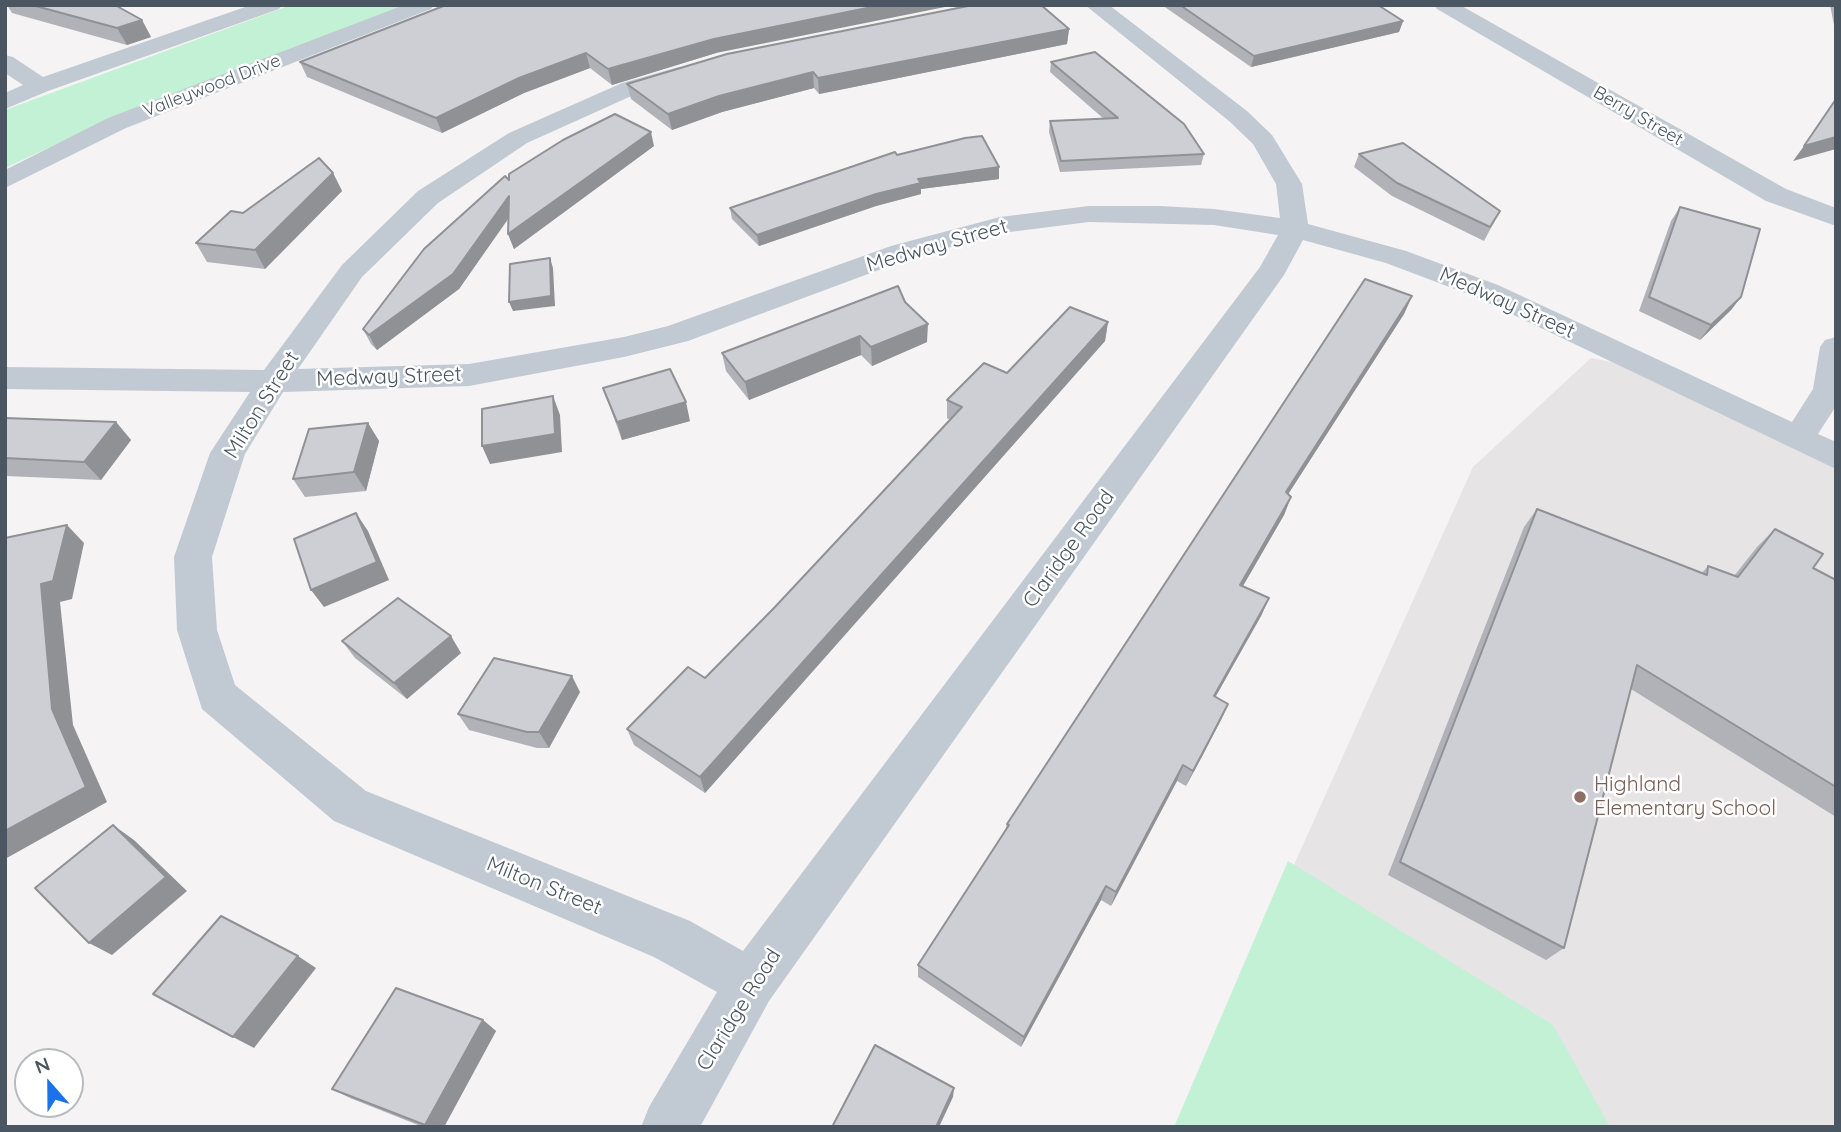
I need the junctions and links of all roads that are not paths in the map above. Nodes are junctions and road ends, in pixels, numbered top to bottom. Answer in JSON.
{"nodes":[{"id":1,"x":272,"y":5,"type":"edge"},
{"id":2,"x":424,"y":5,"type":"edge"},
{"id":3,"x":1095,"y":5,"type":"edge"},
{"id":4,"x":1444,"y":5,"type":"edge"},
{"id":5,"x":5,"y":62,"type":"edge"},
{"id":6,"x":713,"y":64,"type":"edge"},
{"id":7,"x":40,"y":86,"type":"junction"},
{"id":8,"x":5,"y":102,"type":"edge"},
{"id":9,"x":5,"y":180,"type":"edge"},
{"id":10,"x":1836,"y":218,"type":"edge"},
{"id":11,"x":1295,"y":229,"type":"junction"},
{"id":12,"x":1836,"y":347,"type":"edge"},
{"id":13,"x":5,"y":378,"type":"edge"},
{"id":14,"x":273,"y":381,"type":"junction"},
{"id":15,"x":1798,"y":439,"type":"junction"},
{"id":16,"x":1836,"y":457,"type":"edge"},
{"id":17,"x":751,"y":983,"type":"junction"},
{"id":18,"x":669,"y":1127,"type":"edge"}],
"edges":[{"from":1,"to":7,"type":"street"},
{"from":2,"to":9,"type":"street","name":"Valleywood Drive"},
{"from":3,"to":11,"type":"street"},
{"from":4,"to":10,"type":"street","name":"Berry Street"},
{"from":5,"to":7,"type":"street"},
{"from":6,"to":14,"type":"street","name":"Milton Street"},
{"from":7,"to":8,"type":"street"},
{"from":11,"to":14,"type":"street","name":"Medway Street"},
{"from":11,"to":15,"type":"street","name":"Medway Street"},
{"from":11,"to":17,"type":"street","name":"Claridge Road"},
{"from":12,"to":15,"type":"street"},
{"from":13,"to":14,"type":"street","name":"Medway Street"},
{"from":14,"to":17,"type":"street","name":"Milton Street"},
{"from":15,"to":16,"type":"street","name":"Medway Street"},
{"from":17,"to":18,"type":"street","name":"Claridge Road"}]}
